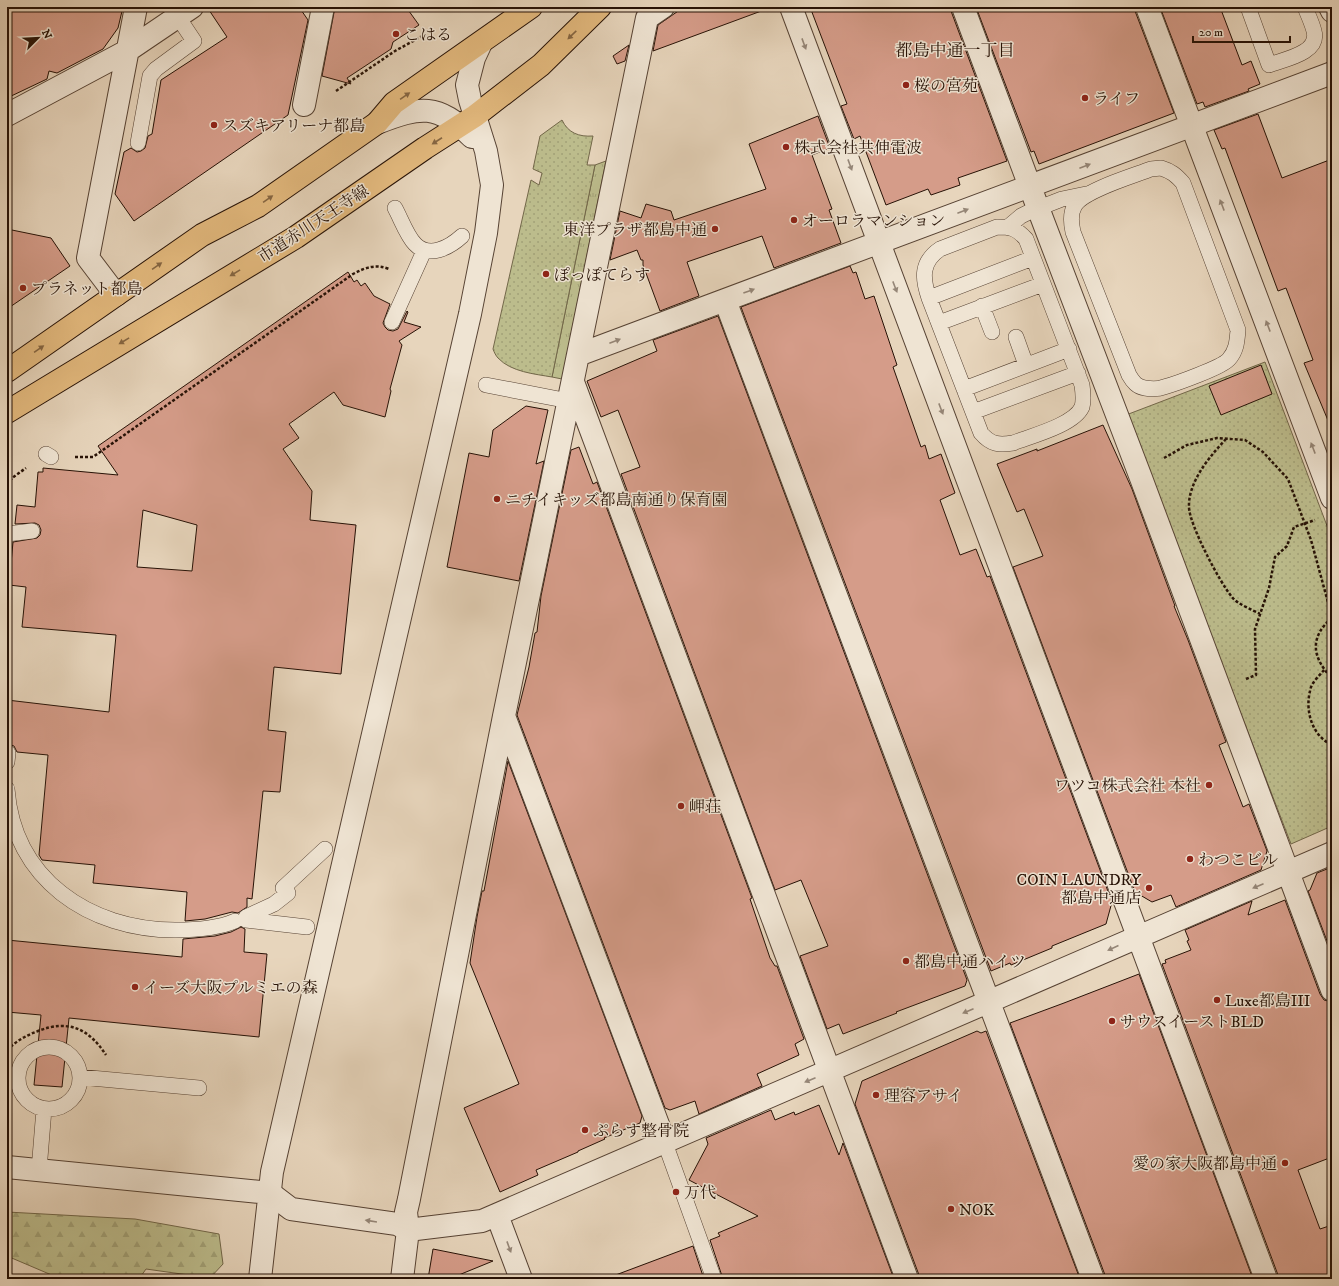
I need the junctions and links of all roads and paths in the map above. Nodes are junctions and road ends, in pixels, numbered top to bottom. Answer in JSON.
{"nodes":[{"id":1,"x":136,"y":7,"type":"edge"},
{"id":2,"x":323,"y":7,"type":"edge"},
{"id":3,"x":531,"y":7,"type":"edge"},
{"id":4,"x":600,"y":7,"type":"edge"},
{"id":5,"x":663,"y":7,"type":"edge"},
{"id":6,"x":790,"y":7,"type":"edge"},
{"id":7,"x":963,"y":7,"type":"edge"},
{"id":8,"x":1147,"y":7,"type":"edge"},
{"id":9,"x":1248,"y":7,"type":"edge"},
{"id":10,"x":1305,"y":7,"type":"edge"},
{"id":11,"x":1330,"y":7,"type":"edge"},
{"id":12,"x":1332,"y":11,"type":"edge"},
{"id":13,"x":185,"y":12,"type":"edge"},
{"id":14,"x":426,"y":34,"type":"dead end"},
{"id":15,"x":481,"y":43,"type":"junction"},
{"id":16,"x":127,"y":51,"type":"junction"},
{"id":17,"x":1332,"y":73,"type":"edge"},
{"id":18,"x":332,"y":94,"type":"dead end"},
{"id":19,"x":304,"y":105,"type":"dead end"},
{"id":20,"x":7,"y":115,"type":"edge"},
{"id":21,"x":468,"y":121,"type":"junction"},
{"id":22,"x":378,"y":123,"type":"junction"},
{"id":23,"x":1192,"y":125,"type":"junction"},
{"id":24,"x":138,"y":143,"type":"dead end"},
{"id":25,"x":1030,"y":186,"type":"junction"},
{"id":26,"x":1087,"y":194,"type":"junction"},
{"id":27,"x":1044,"y":206,"type":"dead end"},
{"id":28,"x":396,"y":208,"type":"dead end"},
{"id":29,"x":1029,"y":212,"type":"dead end"},
{"id":30,"x":1008,"y":227,"type":"junction"},
{"id":31,"x":462,"y":236,"type":"dead end"},
{"id":32,"x":879,"y":243,"type":"junction"},
{"id":33,"x":424,"y":251,"type":"junction"},
{"id":34,"x":1033,"y":258,"type":"junction"},
{"id":35,"x":413,"y":277,"type":"junction"},
{"id":36,"x":1043,"y":284,"type":"junction"},
{"id":37,"x":116,"y":296,"type":"junction"},
{"id":38,"x":929,"y":298,"type":"junction"},
{"id":39,"x":725,"y":300,"type":"junction"},
{"id":40,"x":982,"y":306,"type":"junction"},
{"id":41,"x":392,"y":322,"type":"dead end"},
{"id":42,"x":939,"y":323,"type":"junction"},
{"id":43,"x":992,"y":332,"type":"dead end"},
{"id":44,"x":1016,"y":337,"type":"dead end"},
{"id":45,"x":1069,"y":349,"type":"junction"},
{"id":46,"x":578,"y":355,"type":"junction"},
{"id":47,"x":1026,"y":365,"type":"junction"},
{"id":48,"x":7,"y":371,"type":"edge"},
{"id":49,"x":1078,"y":373,"type":"junction"},
{"id":50,"x":486,"y":386,"type":"dead end"},
{"id":51,"x":964,"y":389,"type":"junction"},
{"id":52,"x":571,"y":392,"type":"junction"},
{"id":53,"x":7,"y":412,"type":"edge"},
{"id":54,"x":973,"y":412,"type":"junction"},
{"id":55,"x":1226,"y":439,"type":"junction"},
{"id":56,"x":93,"y":457,"type":"dead end"},
{"id":57,"x":1141,"y":478,"type":"junction"},
{"id":58,"x":1332,"y":498,"type":"edge"},
{"id":59,"x":1318,"y":518,"type":"dead end"},
{"id":60,"x":1305,"y":523,"type":"junction"},
{"id":61,"x":32,"y":531,"type":"dead end"},
{"id":62,"x":7,"y":534,"type":"edge"},
{"id":63,"x":1260,"y":614,"type":"junction"},
{"id":64,"x":1332,"y":618,"type":"edge"},
{"id":65,"x":1324,"y":670,"type":"junction"},
{"id":66,"x":1332,"y":678,"type":"edge"},
{"id":67,"x":1220,"y":689,"type":"junction"},
{"id":68,"x":504,"y":716,"type":"junction"},
{"id":69,"x":1332,"y":745,"type":"edge"},
{"id":70,"x":7,"y":789,"type":"edge"},
{"id":71,"x":325,"y":849,"type":"dead end"},
{"id":72,"x":1332,"y":853,"type":"edge"},
{"id":73,"x":1288,"y":872,"type":"junction"},
{"id":74,"x":242,"y":920,"type":"junction"},
{"id":75,"x":307,"y":927,"type":"dead end"},
{"id":76,"x":1138,"y":937,"type":"junction"},
{"id":77,"x":1332,"y":990,"type":"edge"},
{"id":78,"x":989,"y":1002,"type":"junction"},
{"id":79,"x":7,"y":1050,"type":"edge"},
{"id":80,"x":108,"y":1060,"type":"dead end"},
{"id":81,"x":830,"y":1071,"type":"junction"},
{"id":82,"x":80,"y":1077,"type":"junction"},
{"id":83,"x":199,"y":1088,"type":"dead end"},
{"id":84,"x":44,"y":1109,"type":"junction"},
{"id":85,"x":665,"y":1142,"type":"junction"},
{"id":86,"x":7,"y":1167,"type":"edge"},
{"id":87,"x":40,"y":1170,"type":"junction"},
{"id":88,"x":270,"y":1193,"type":"junction"},
{"id":89,"x":490,"y":1218,"type":"junction"},
{"id":90,"x":408,"y":1230,"type":"junction"},
{"id":91,"x":260,"y":1279,"type":"edge"},
{"id":92,"x":402,"y":1279,"type":"edge"},
{"id":93,"x":521,"y":1279,"type":"edge"},
{"id":94,"x":714,"y":1279,"type":"edge"},
{"id":95,"x":907,"y":1279,"type":"edge"},
{"id":96,"x":1093,"y":1279,"type":"edge"},
{"id":97,"x":1266,"y":1279,"type":"edge"}],
"edges":[{"from":1,"to":16,"type":"street"},
{"from":2,"to":19,"type":"street"},
{"from":3,"to":15,"type":"main road"},
{"from":4,"to":21,"type":"main road","name":"市道赤川天王寺線","one_way":true},
{"from":5,"to":46,"type":"street"},
{"from":6,"to":32,"type":"street","one_way":true},
{"from":7,"to":25,"type":"street"},
{"from":8,"to":23,"type":"street"},
{"from":9,"to":10,"type":"lane"},
{"from":11,"to":12,"type":"street"},
{"from":13,"to":16,"type":"street"},
{"from":13,"to":24,"type":"lane"},
{"from":14,"to":18,"type":"path"},
{"from":15,"to":21,"type":"street"},
{"from":22,"to":15,"type":"main road","one_way":true},
{"from":16,"to":20,"type":"street"},
{"from":16,"to":37,"type":"street"},
{"from":17,"to":23,"type":"street"},
{"from":21,"to":22,"type":"street"},
{"from":21,"to":53,"type":"main road","name":"市道赤川天王寺線","one_way":true},
{"from":21,"to":88,"type":"street"},
{"from":37,"to":22,"type":"main road","one_way":true},
{"from":25,"to":23,"type":"street","one_way":true},
{"from":58,"to":23,"type":"street","one_way":true},
{"from":32,"to":25,"type":"street","one_way":true},
{"from":25,"to":57,"type":"street"},
{"from":26,"to":26,"type":"lane"},
{"from":26,"to":27,"type":"lane"},
{"from":28,"to":33,"type":"lane"},
{"from":29,"to":30,"type":"lane"},
{"from":30,"to":34,"type":"lane"},
{"from":30,"to":38,"type":"lane"},
{"from":31,"to":33,"type":"lane"},
{"from":39,"to":32,"type":"street","one_way":true},
{"from":32,"to":76,"type":"street","one_way":true},
{"from":33,"to":35,"type":"lane"},
{"from":34,"to":36,"type":"lane"},
{"from":34,"to":38,"type":"lane"},
{"from":35,"to":41,"type":"lane"},
{"from":35,"to":56,"type":"path"},
{"from":36,"to":40,"type":"lane"},
{"from":36,"to":45,"type":"lane"},
{"from":48,"to":37,"type":"main road","one_way":true},
{"from":38,"to":42,"type":"lane"},
{"from":46,"to":39,"type":"street","one_way":true},
{"from":39,"to":78,"type":"street"},
{"from":40,"to":42,"type":"lane"},
{"from":40,"to":43,"type":"lane"},
{"from":42,"to":51,"type":"lane"},
{"from":44,"to":47,"type":"lane"},
{"from":45,"to":47,"type":"lane"},
{"from":45,"to":49,"type":"lane"},
{"from":46,"to":52,"type":"street"},
{"from":47,"to":51,"type":"lane"},
{"from":49,"to":54,"type":"lane"},
{"from":49,"to":54,"type":"lane"},
{"from":50,"to":52,"type":"lane"},
{"from":51,"to":54,"type":"lane"},
{"from":52,"to":68,"type":"street"},
{"from":52,"to":81,"type":"street"},
{"from":55,"to":57,"type":"path"},
{"from":55,"to":60,"type":"path"},
{"from":55,"to":63,"type":"path"},
{"from":57,"to":67,"type":"street"},
{"from":59,"to":60,"type":"path"},
{"from":60,"to":63,"type":"path"},
{"from":60,"to":64,"type":"path"},
{"from":61,"to":62,"type":"lane"},
{"from":63,"to":67,"type":"path"},
{"from":64,"to":65,"type":"path"},
{"from":65,"to":66,"type":"path"},
{"from":65,"to":69,"type":"path"},
{"from":67,"to":73,"type":"street"},
{"from":68,"to":85,"type":"street"},
{"from":68,"to":90,"type":"street"},
{"from":70,"to":74,"type":"lane"},
{"from":71,"to":74,"type":"lane"},
{"from":72,"to":73,"type":"street"},
{"from":73,"to":76,"type":"street","one_way":true},
{"from":73,"to":77,"type":"street"},
{"from":74,"to":75,"type":"lane"},
{"from":76,"to":78,"type":"street","one_way":true},
{"from":76,"to":97,"type":"street"},
{"from":78,"to":81,"type":"street","one_way":true},
{"from":78,"to":96,"type":"street"},
{"from":79,"to":80,"type":"path"},
{"from":81,"to":85,"type":"street","one_way":true},
{"from":81,"to":95,"type":"street"},
{"from":82,"to":83,"type":"lane"},
{"from":82,"to":84,"type":"lane"},
{"from":82,"to":84,"type":"lane"},
{"from":84,"to":87,"type":"lane"},
{"from":85,"to":89,"type":"street"},
{"from":85,"to":94,"type":"lane"},
{"from":86,"to":87,"type":"street"},
{"from":87,"to":88,"type":"street"},
{"from":90,"to":88,"type":"street","one_way":true},
{"from":88,"to":91,"type":"street"},
{"from":89,"to":90,"type":"street"},
{"from":89,"to":93,"type":"street","one_way":true},
{"from":90,"to":92,"type":"street"}]}
